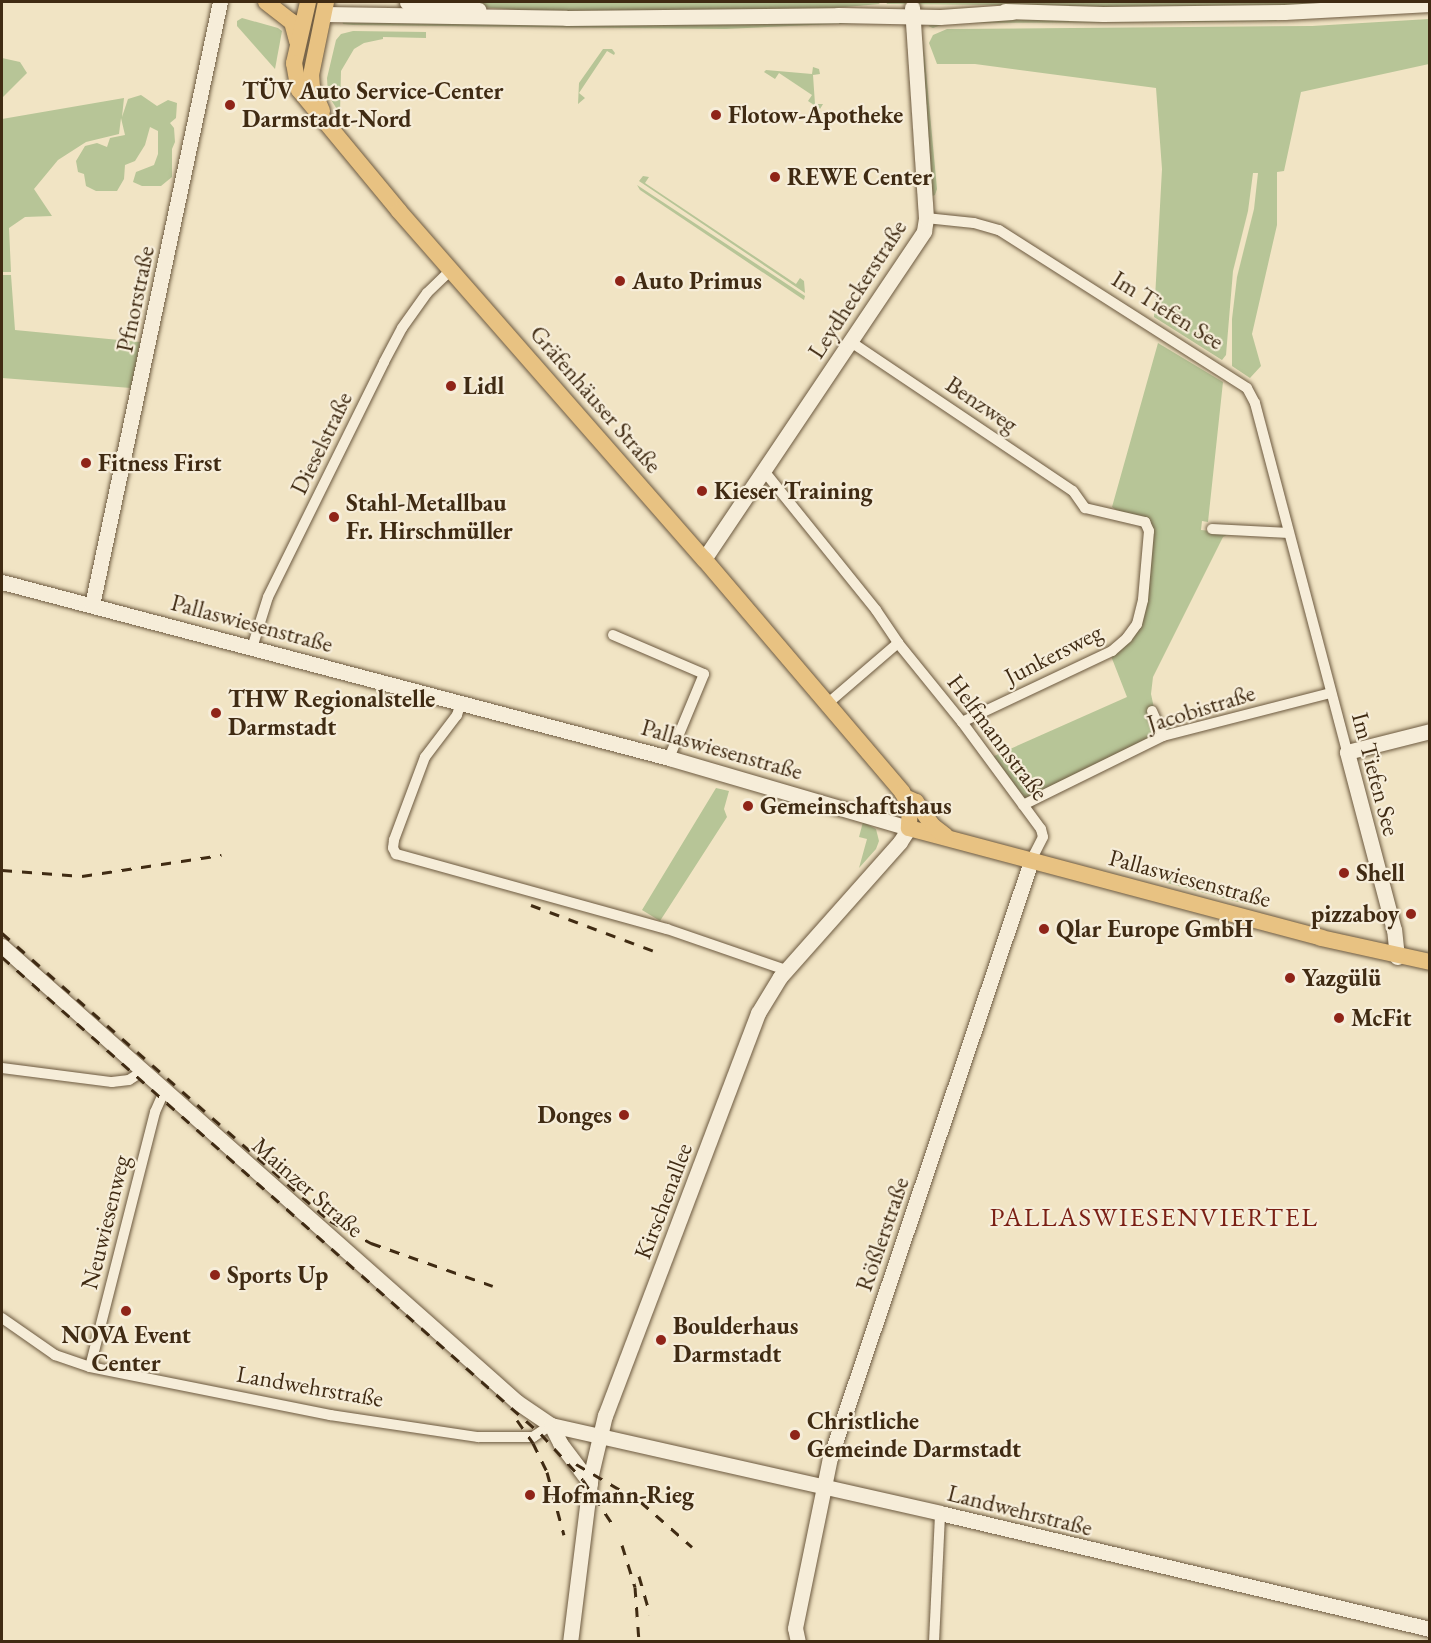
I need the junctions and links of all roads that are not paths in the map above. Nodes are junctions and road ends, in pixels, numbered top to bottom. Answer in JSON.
{"nodes":[{"id":1,"x":220,"y":2,"type":"edge"},
{"id":2,"x":266,"y":2,"type":"edge"},
{"id":3,"x":271,"y":2,"type":"edge"},
{"id":4,"x":407,"y":2,"type":"edge"},
{"id":5,"x":1387,"y":2,"type":"edge"},
{"id":6,"x":1430,"y":4,"type":"edge"},
{"id":7,"x":307,"y":6,"type":"edge"},
{"id":8,"x":325,"y":8,"type":"edge"},
{"id":9,"x":1343,"y":10,"type":"junction"},
{"id":10,"x":912,"y":12,"type":"junction"},
{"id":11,"x":566,"y":18,"type":"junction"},
{"id":12,"x":297,"y":45,"type":"junction"},
{"id":13,"x":329,"y":124,"type":"junction"},
{"id":14,"x":926,"y":218,"type":"junction"},
{"id":15,"x":451,"y":270,"type":"junction"},
{"id":16,"x":851,"y":342,"type":"junction"},
{"id":17,"x":764,"y":471,"type":"junction"},
{"id":18,"x":1085,"y":508,"type":"joint"},
{"id":19,"x":1212,"y":529,"type":"dead end"},
{"id":20,"x":1289,"y":533,"type":"junction"},
{"id":21,"x":704,"y":559,"type":"junction"},
{"id":22,"x":2,"y":582,"type":"edge"},
{"id":23,"x":92,"y":605,"type":"junction"},
{"id":24,"x":613,"y":635,"type":"dead end"},
{"id":25,"x":898,"y":644,"type":"junction"},
{"id":26,"x":252,"y":648,"type":"junction"},
{"id":27,"x":1331,"y":693,"type":"junction"},
{"id":28,"x":461,"y":702,"type":"junction"},
{"id":29,"x":827,"y":704,"type":"junction"},
{"id":30,"x":1152,"y":711,"type":"dead end"},
{"id":31,"x":962,"y":722,"type":"junction"},
{"id":32,"x":1430,"y":731,"type":"edge"},
{"id":33,"x":1163,"y":736,"type":"junction"},
{"id":34,"x":1347,"y":752,"type":"junction"},
{"id":35,"x":669,"y":758,"type":"junction"},
{"id":36,"x":907,"y":798,"type":"junction"},
{"id":37,"x":1023,"y":805,"type":"junction"},
{"id":38,"x":909,"y":828,"type":"junction"},
{"id":39,"x":949,"y":839,"type":"junction"},
{"id":40,"x":1031,"y":861,"type":"junction"},
{"id":41,"x":2,"y":946,"type":"edge"},
{"id":42,"x":1397,"y":957,"type":"junction"},
{"id":43,"x":1430,"y":962,"type":"edge"},
{"id":44,"x":786,"y":970,"type":"junction"},
{"id":45,"x":2,"y":1068,"type":"edge"},
{"id":46,"x":143,"y":1071,"type":"junction"},
{"id":47,"x":165,"y":1090,"type":"junction"},
{"id":48,"x":2,"y":1318,"type":"edge"},
{"id":49,"x":90,"y":1367,"type":"junction"},
{"id":50,"x":551,"y":1425,"type":"junction"},
{"id":51,"x":599,"y":1436,"type":"junction"},
{"id":52,"x":590,"y":1482,"type":"junction"},
{"id":53,"x":823,"y":1487,"type":"junction"},
{"id":54,"x":940,"y":1513,"type":"junction"},
{"id":55,"x":1430,"y":1629,"type":"edge"},
{"id":56,"x":797,"y":1635,"type":"edge"},
{"id":57,"x":570,"y":1641,"type":"edge"},
{"id":58,"x":934,"y":1641,"type":"edge"}],
"edges":[{"from":1,"to":23,"type":"street","name":"Pfnorstraße"},
{"from":2,"to":12,"type":"main road"},
{"from":3,"to":7,"type":"main road"},
{"from":4,"to":11,"type":"street"},
{"from":5,"to":9,"type":"street"},
{"from":6,"to":9,"type":"street"},
{"from":7,"to":8,"type":"main road"},
{"from":7,"to":12,"type":"main road","name":"Gräfenhäuser Straße"},
{"from":8,"to":11,"type":"street"},
{"from":8,"to":13,"type":"main road","name":"Gräfenhäuser Straße"},
{"from":9,"to":10,"type":"street"},
{"from":10,"to":11,"type":"street"},
{"from":10,"to":14,"type":"street","name":"Leydheckerstraße"},
{"from":12,"to":13,"type":"main road","name":"Gräfenhäuser Straße"},
{"from":13,"to":15,"type":"main road","name":"Gräfenhäuser Straße"},
{"from":14,"to":16,"type":"street","name":"Leydheckerstraße"},
{"from":14,"to":20,"type":"street","name":"Im Tiefen See"},
{"from":15,"to":21,"type":"main road","name":"Gräfenhäuser Straße"},
{"from":15,"to":26,"type":"street","name":"Dieselstraße"},
{"from":16,"to":17,"type":"street","name":"Leydheckerstraße"},
{"from":16,"to":18,"type":"street","name":"Benzweg"},
{"from":17,"to":21,"type":"street","name":"Leydheckerstraße"},
{"from":17,"to":25,"type":"street","name":"Helfmannstraße"},
{"from":18,"to":31,"type":"street","name":"Junkersweg"},
{"from":19,"to":20,"type":"street"},
{"from":20,"to":27,"type":"street","name":"Im Tiefen See"},
{"from":21,"to":29,"type":"main road","name":"Gräfenhäuser Straße"},
{"from":22,"to":23,"type":"street","name":"Pallaswiesenstraße"},
{"from":23,"to":26,"type":"street","name":"Pallaswiesenstraße"},
{"from":24,"to":35,"type":"street"},
{"from":25,"to":29,"type":"street"},
{"from":25,"to":31,"type":"street","name":"Helfmannstraße"},
{"from":26,"to":28,"type":"street","name":"Pallaswiesenstraße"},
{"from":27,"to":33,"type":"street","name":"Jacobistraße"},
{"from":27,"to":34,"type":"street","name":"Im Tiefen See"},
{"from":28,"to":35,"type":"street","name":"Pallaswiesenstraße"},
{"from":28,"to":44,"type":"street"},
{"from":29,"to":36,"type":"main road","name":"Gräfenhäuser Straße"},
{"from":30,"to":33,"type":"street"},
{"from":31,"to":37,"type":"street","name":"Helfmannstraße"},
{"from":32,"to":34,"type":"street"},
{"from":33,"to":37,"type":"street","name":"Jacobistraße"},
{"from":34,"to":42,"type":"street","name":"Im Tiefen See"},
{"from":35,"to":38,"type":"street","name":"Pallaswiesenstraße"},
{"from":36,"to":38,"type":"main road"},
{"from":36,"to":39,"type":"main road","name":"Gräfenhäuser Straße"},
{"from":37,"to":40,"type":"street","name":"Helfmannstraße"},
{"from":38,"to":39,"type":"main road","name":"Pallaswiesenstraße"},
{"from":38,"to":44,"type":"street","name":"Kirschenallee"},
{"from":39,"to":40,"type":"main road","name":"Pallaswiesenstraße"},
{"from":40,"to":42,"type":"main road","name":"Pallaswiesenstraße"},
{"from":40,"to":53,"type":"street","name":"Rößlerstraße"},
{"from":41,"to":46,"type":"street","name":"Mainzer Straße"},
{"from":42,"to":43,"type":"main road","name":"Pallaswiesenstraße"},
{"from":44,"to":51,"type":"street","name":"Kirschenallee"},
{"from":45,"to":46,"type":"street"},
{"from":46,"to":47,"type":"street","name":"Mainzer Straße"},
{"from":47,"to":49,"type":"street","name":"Neuwiesenweg"},
{"from":47,"to":50,"type":"street","name":"Mainzer Straße"},
{"from":48,"to":49,"type":"street","name":"Landwehrstraße"},
{"from":49,"to":50,"type":"street","name":"Landwehrstraße"},
{"from":50,"to":51,"type":"street","name":"Mainzer Straße"},
{"from":50,"to":52,"type":"street"},
{"from":51,"to":52,"type":"street","name":"Kirschenallee"},
{"from":51,"to":53,"type":"street","name":"Landwehrstraße"},
{"from":52,"to":57,"type":"street","name":"Kirschenallee"},
{"from":53,"to":54,"type":"street","name":"Landwehrstraße"},
{"from":53,"to":56,"type":"street","name":"Rößlerstraße"},
{"from":54,"to":55,"type":"street","name":"Landwehrstraße"},
{"from":54,"to":58,"type":"street"}]}
